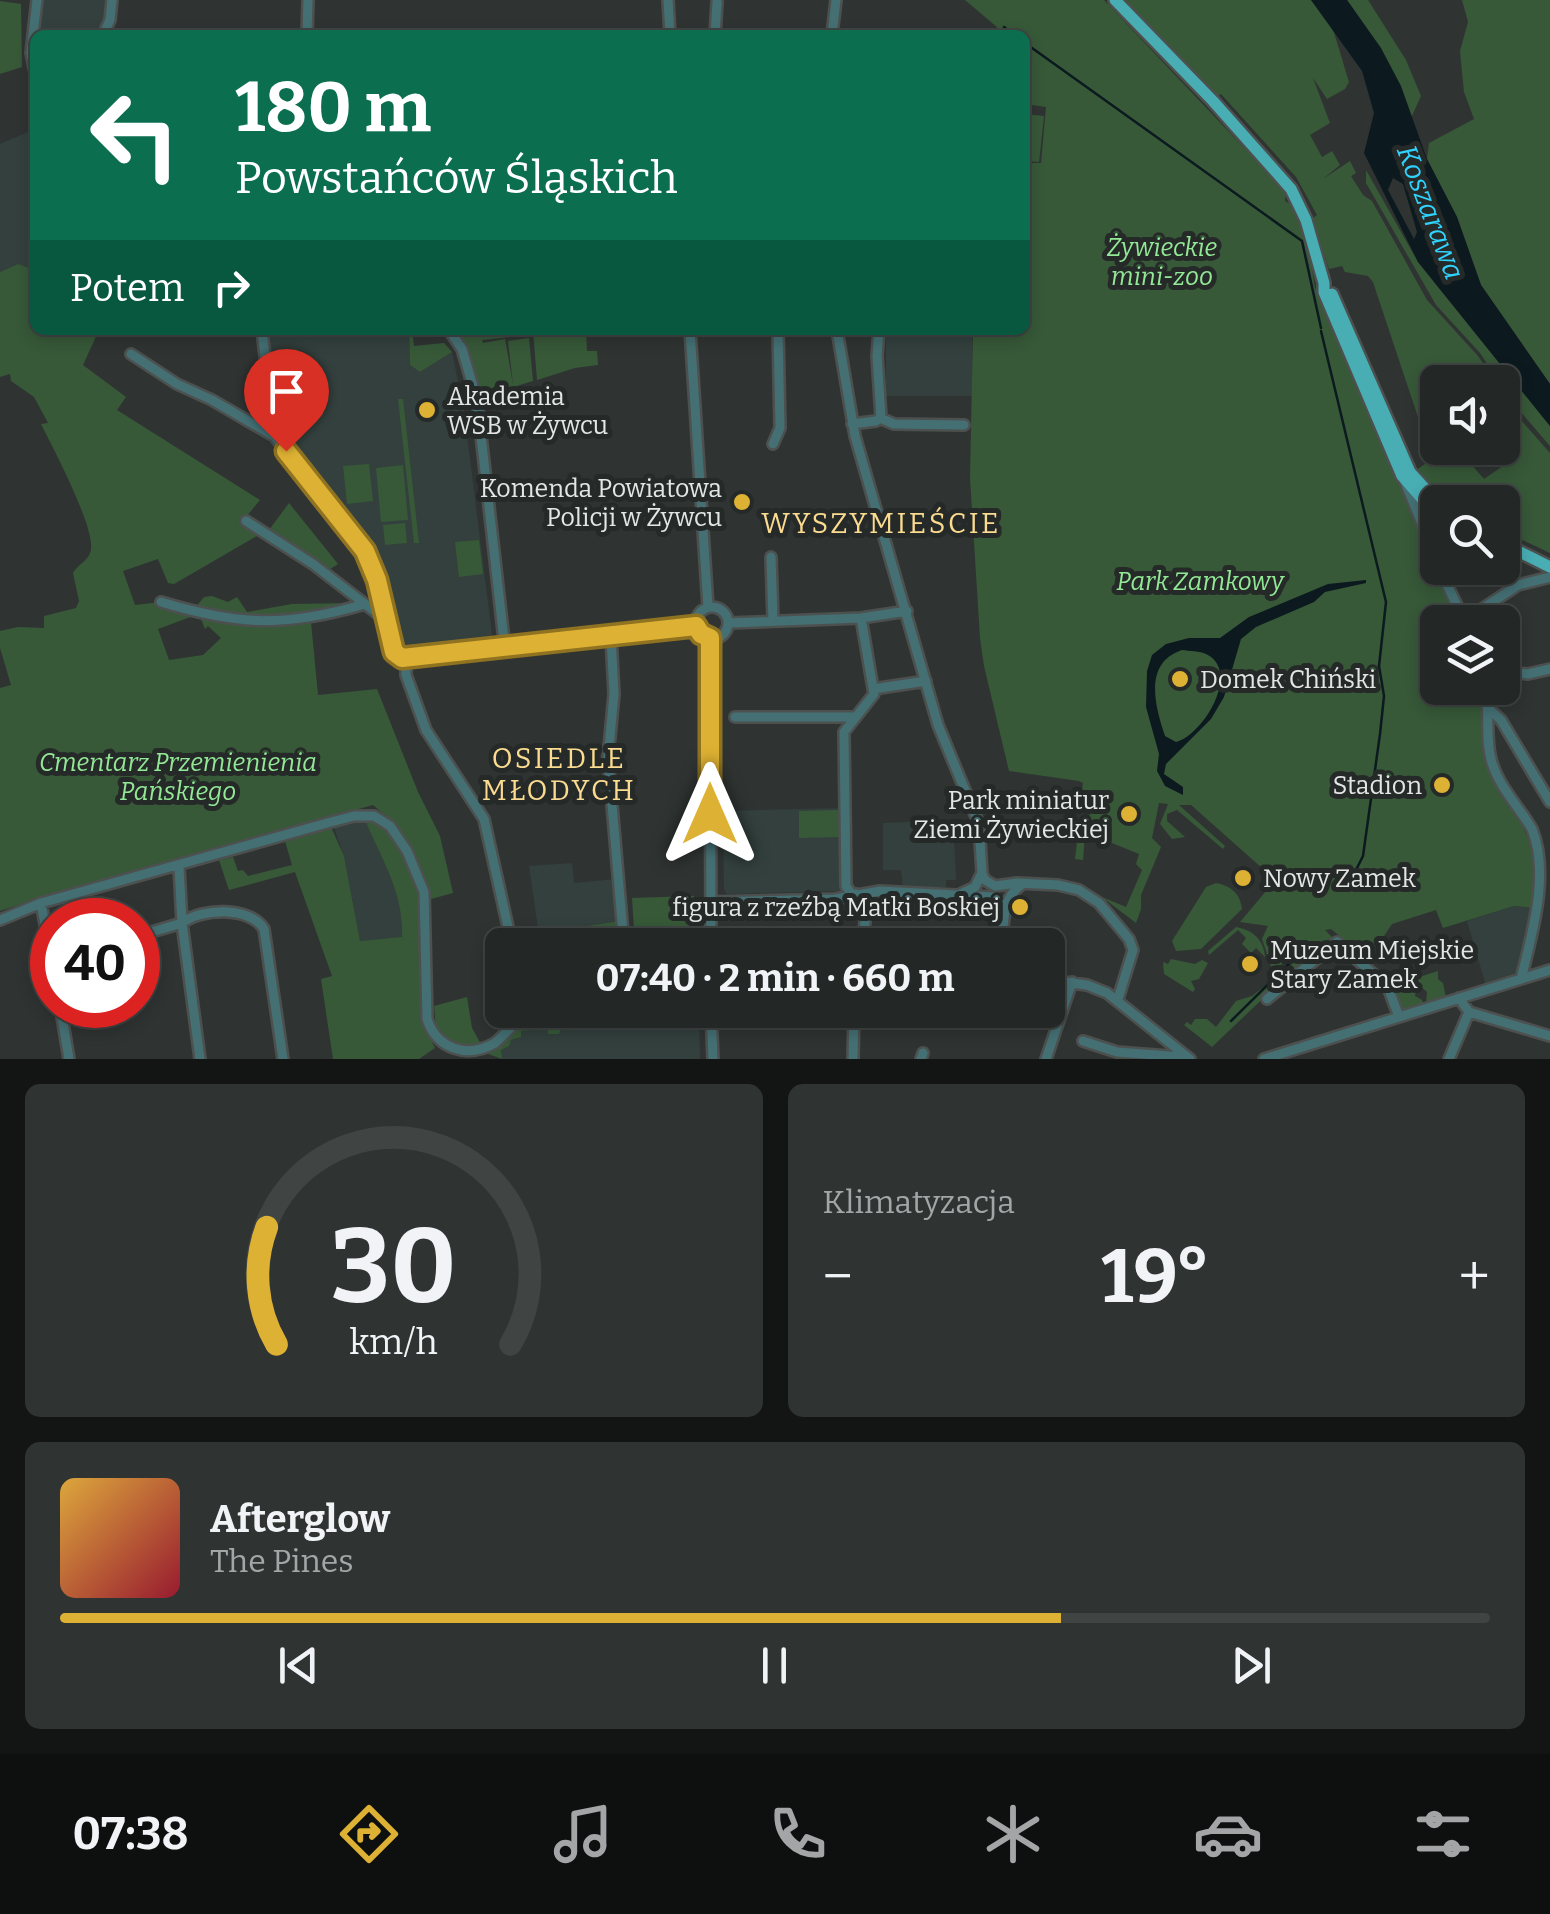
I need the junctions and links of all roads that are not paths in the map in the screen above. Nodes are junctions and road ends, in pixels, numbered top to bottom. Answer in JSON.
{"nodes":[{"id":1,"x":37,"y":0,"type":"edge"},
{"id":2,"x":112,"y":0,"type":"edge"},
{"id":3,"x":308,"y":0,"type":"edge"},
{"id":4,"x":668,"y":0,"type":"edge"},
{"id":5,"x":836,"y":0,"type":"edge"},
{"id":6,"x":1115,"y":0,"type":"edge"},
{"id":7,"x":716,"y":2,"type":"edge"},
{"id":8,"x":34,"y":30,"type":"edge"},
{"id":9,"x":105,"y":30,"type":"edge"},
{"id":10,"x":307,"y":30,"type":"edge"},
{"id":11,"x":670,"y":30,"type":"edge"},
{"id":12,"x":715,"y":30,"type":"edge"},
{"id":13,"x":833,"y":30,"type":"edge"},
{"id":14,"x":1324,"y":283,"type":"junction"},
{"id":15,"x":263,"y":335,"type":"edge"},
{"id":16,"x":452,"y":335,"type":"edge"},
{"id":17,"x":690,"y":335,"type":"edge"},
{"id":18,"x":778,"y":335,"type":"edge"},
{"id":19,"x":838,"y":335,"type":"edge"},
{"id":20,"x":879,"y":335,"type":"edge"},
{"id":21,"x":131,"y":354,"type":"dead end"},
{"id":22,"x":880,"y":418,"type":"junction"},
{"id":23,"x":852,"y":424,"type":"junction"},
{"id":24,"x":964,"y":425,"type":"dead end"},
{"id":25,"x":274,"y":436,"type":"junction"},
{"id":26,"x":774,"y":444,"type":"dead end"},
{"id":27,"x":1402,"y":476,"type":"junction"},
{"id":28,"x":1422,"y":485,"type":"edge"},
{"id":29,"x":1420,"y":498,"type":"edge"},
{"id":30,"x":246,"y":521,"type":"dead end"},
{"id":31,"x":1420,"y":522,"type":"edge"},
{"id":32,"x":1520,"y":547,"type":"edge"},
{"id":33,"x":1520,"y":550,"type":"edge"},
{"id":34,"x":770,"y":556,"type":"dead end"},
{"id":35,"x":1550,"y":558,"type":"edge"},
{"id":36,"x":1550,"y":567,"type":"edge"},
{"id":37,"x":1550,"y":577,"type":"edge"},
{"id":38,"x":161,"y":602,"type":"dead end"},
{"id":39,"x":365,"y":604,"type":"junction"},
{"id":40,"x":1490,"y":605,"type":"edge"},
{"id":41,"x":708,"y":607,"type":"junction"},
{"id":42,"x":906,"y":611,"type":"junction"},
{"id":43,"x":861,"y":618,"type":"junction"},
{"id":44,"x":387,"y":621,"type":"junction"},
{"id":45,"x":774,"y":621,"type":"junction"},
{"id":46,"x":728,"y":623,"type":"junction"},
{"id":47,"x":696,"y":626,"type":"junction"},
{"id":48,"x":612,"y":637,"type":"junction"},
{"id":49,"x":710,"y":638,"type":"junction"},
{"id":50,"x":505,"y":649,"type":"junction"},
{"id":51,"x":406,"y":659,"type":"junction"},
{"id":52,"x":1550,"y":669,"type":"edge"},
{"id":53,"x":1520,"y":673,"type":"edge"},
{"id":54,"x":926,"y":681,"type":"junction"},
{"id":55,"x":874,"y":689,"type":"junction"},
{"id":56,"x":1489,"y":705,"type":"edge"},
{"id":57,"x":1490,"y":710,"type":"junction"},
{"id":58,"x":854,"y":717,"type":"junction"},
{"id":59,"x":735,"y":718,"type":"dead end"},
{"id":60,"x":1550,"y":802,"type":"edge"},
{"id":61,"x":179,"y":867,"type":"junction"},
{"id":62,"x":982,"y":873,"type":"junction"},
{"id":63,"x":1024,"y":884,"type":"junction"},
{"id":64,"x":854,"y":894,"type":"junction"},
{"id":65,"x":956,"y":896,"type":"junction"},
{"id":66,"x":60,"y":898,"type":"edge"},
{"id":67,"x":711,"y":902,"type":"junction"},
{"id":68,"x":30,"y":908,"type":"edge"},
{"id":69,"x":1005,"y":908,"type":"junction"},
{"id":70,"x":0,"y":920,"type":"edge"},
{"id":71,"x":182,"y":924,"type":"junction"},
{"id":72,"x":508,"y":928,"type":"edge"},
{"id":73,"x":623,"y":928,"type":"edge"},
{"id":74,"x":711,"y":928,"type":"edge"},
{"id":75,"x":864,"y":928,"type":"edge"},
{"id":76,"x":1003,"y":928,"type":"edge"},
{"id":77,"x":160,"y":930,"type":"edge"},
{"id":78,"x":1550,"y":970,"type":"edge"},
{"id":79,"x":1521,"y":979,"type":"junction"},
{"id":80,"x":1065,"y":981,"type":"edge"},
{"id":81,"x":1072,"y":982,"type":"junction"},
{"id":82,"x":1459,"y":998,"type":"junction"},
{"id":83,"x":1118,"y":999,"type":"junction"},
{"id":84,"x":1267,"y":999,"type":"dead end"},
{"id":85,"x":1468,"y":1012,"type":"junction"},
{"id":86,"x":1399,"y":1017,"type":"junction"},
{"id":87,"x":64,"y":1028,"type":"edge"},
{"id":88,"x":511,"y":1028,"type":"edge"},
{"id":89,"x":712,"y":1028,"type":"edge"},
{"id":90,"x":854,"y":1028,"type":"edge"},
{"id":91,"x":1550,"y":1036,"type":"edge"},
{"id":92,"x":1083,"y":1041,"type":"dead end"},
{"id":93,"x":1187,"y":1058,"type":"edge"},
{"id":94,"x":69,"y":1059,"type":"edge"},
{"id":95,"x":200,"y":1059,"type":"edge"},
{"id":96,"x":283,"y":1059,"type":"edge"},
{"id":97,"x":712,"y":1059,"type":"edge"},
{"id":98,"x":853,"y":1059,"type":"edge"},
{"id":99,"x":1046,"y":1059,"type":"edge"},
{"id":100,"x":1264,"y":1059,"type":"edge"},
{"id":101,"x":1449,"y":1059,"type":"edge"}],
"edges":[{"from":1,"to":8,"type":"street"},
{"from":2,"to":9,"type":"street"},
{"from":3,"to":10,"type":"street"},
{"from":4,"to":11,"type":"street"},
{"from":5,"to":13,"type":"street"},
{"from":6,"to":14,"type":"main road"},
{"from":7,"to":12,"type":"street"},
{"from":14,"to":27,"type":"main road"},
{"from":14,"to":28,"type":"main road"},
{"from":15,"to":25,"type":"street"},
{"from":16,"to":50,"type":"street"},
{"from":17,"to":41,"type":"street"},
{"from":18,"to":26,"type":"street"},
{"from":19,"to":23,"type":"street"},
{"from":20,"to":22,"type":"street"},
{"from":21,"to":25,"type":"street"},
{"from":22,"to":23,"type":"street"},
{"from":22,"to":24,"type":"street"},
{"from":23,"to":42,"type":"street"},
{"from":25,"to":44,"type":"street"},
{"from":27,"to":29,"type":"main road"},
{"from":27,"to":31,"type":"street"},
{"from":30,"to":39,"type":"street"},
{"from":32,"to":35,"type":"main road"},
{"from":33,"to":36,"type":"main road"},
{"from":34,"to":45,"type":"street"},
{"from":37,"to":40,"type":"street"},
{"from":38,"to":39,"type":"street"},
{"from":39,"to":44,"type":"street"},
{"from":41,"to":46,"type":"street"},
{"from":41,"to":47,"type":"street"},
{"from":42,"to":43,"type":"street"},
{"from":42,"to":54,"type":"street"},
{"from":43,"to":45,"type":"street"},
{"from":43,"to":55,"type":"street"},
{"from":44,"to":51,"type":"street"},
{"from":45,"to":46,"type":"street"},
{"from":46,"to":49,"type":"street"},
{"from":47,"to":48,"type":"street"},
{"from":47,"to":49,"type":"street"},
{"from":48,"to":50,"type":"street"},
{"from":48,"to":73,"type":"street"},
{"from":49,"to":67,"type":"street"},
{"from":50,"to":51,"type":"street"},
{"from":51,"to":72,"type":"street"},
{"from":52,"to":53,"type":"street"},
{"from":54,"to":55,"type":"street"},
{"from":54,"to":62,"type":"street"},
{"from":55,"to":58,"type":"street"},
{"from":56,"to":57,"type":"street"},
{"from":57,"to":60,"type":"street"},
{"from":57,"to":79,"type":"street"},
{"from":58,"to":59,"type":"street"},
{"from":58,"to":64,"type":"street"},
{"from":61,"to":66,"type":"street"},
{"from":61,"to":71,"type":"street"},
{"from":61,"to":88,"type":"street"},
{"from":62,"to":63,"type":"street"},
{"from":62,"to":65,"type":"street"},
{"from":63,"to":69,"type":"street"},
{"from":63,"to":83,"type":"street"},
{"from":64,"to":65,"type":"street"},
{"from":64,"to":67,"type":"street"},
{"from":64,"to":75,"type":"street"},
{"from":65,"to":69,"type":"street"},
{"from":67,"to":74,"type":"street"},
{"from":68,"to":70,"type":"street"},
{"from":69,"to":76,"type":"street"},
{"from":71,"to":77,"type":"street"},
{"from":71,"to":95,"type":"street"},
{"from":71,"to":96,"type":"street"},
{"from":78,"to":79,"type":"street"},
{"from":79,"to":82,"type":"street"},
{"from":80,"to":81,"type":"street"},
{"from":81,"to":83,"type":"street"},
{"from":81,"to":99,"type":"street"},
{"from":82,"to":85,"type":"street"},
{"from":82,"to":86,"type":"street"},
{"from":83,"to":93,"type":"street"},
{"from":84,"to":86,"type":"street"},
{"from":85,"to":91,"type":"street"},
{"from":85,"to":101,"type":"street"},
{"from":86,"to":100,"type":"street"},
{"from":87,"to":94,"type":"street"},
{"from":89,"to":97,"type":"street"},
{"from":90,"to":98,"type":"street"},
{"from":92,"to":93,"type":"street"}]}
